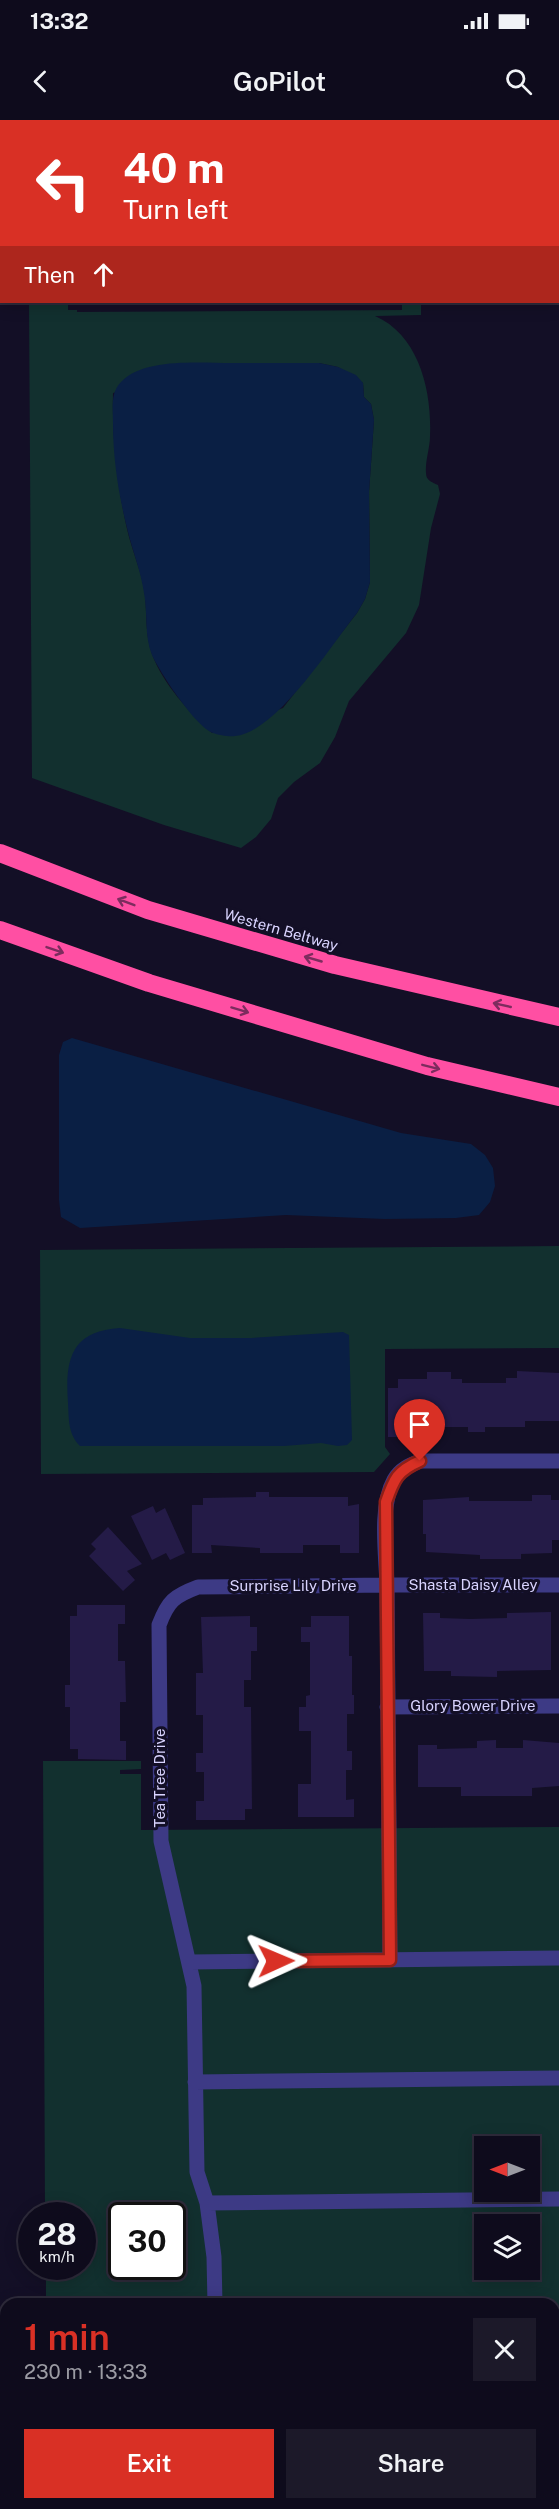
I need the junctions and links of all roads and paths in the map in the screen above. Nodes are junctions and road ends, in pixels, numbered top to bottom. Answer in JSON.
{"nodes":[{"id":1,"x":0,"y":853,"type":"edge"},
{"id":2,"x":0,"y":930,"type":"edge"},
{"id":3,"x":559,"y":1017,"type":"edge"},
{"id":4,"x":559,"y":1097,"type":"edge"},
{"id":5,"x":559,"y":1461,"type":"edge"},
{"id":6,"x":559,"y":1584,"type":"edge"},
{"id":7,"x":387,"y":1585,"type":"junction"},
{"id":8,"x":175,"y":1595,"type":"joint"},
{"id":9,"x":559,"y":1706,"type":"edge"},
{"id":10,"x":387,"y":1707,"type":"junction"},
{"id":11,"x":559,"y":1958,"type":"edge"},
{"id":12,"x":390,"y":1960,"type":"junction"},
{"id":13,"x":190,"y":1962,"type":"junction"},
{"id":14,"x":559,"y":2078,"type":"edge"},
{"id":15,"x":195,"y":2082,"type":"junction"},
{"id":16,"x":559,"y":2199,"type":"edge"},
{"id":17,"x":207,"y":2202,"type":"junction"},
{"id":18,"x":215,"y":2298,"type":"edge"}],
"edges":[{"from":3,"to":1,"type":"highway","name":"Western Beltway","one_way":true},
{"from":2,"to":4,"type":"highway","one_way":true},
{"from":5,"to":7,"type":"street"},
{"from":6,"to":7,"type":"street","name":"Shasta Daisy Alley"},
{"from":7,"to":8,"type":"street","name":"Surprise Lily Drive"},
{"from":7,"to":10,"type":"street"},
{"from":8,"to":13,"type":"street","name":"Tea Tree Drive"},
{"from":9,"to":10,"type":"street","name":"Glory Bower Drive"},
{"from":10,"to":12,"type":"street"},
{"from":11,"to":12,"type":"street"},
{"from":12,"to":13,"type":"street"},
{"from":13,"to":15,"type":"street","name":"Tea Tree Drive"},
{"from":14,"to":15,"type":"street"},
{"from":15,"to":17,"type":"street","name":"Tea Tree Drive"},
{"from":16,"to":17,"type":"street"},
{"from":17,"to":18,"type":"street","name":"Tea Tree Drive"}]}
